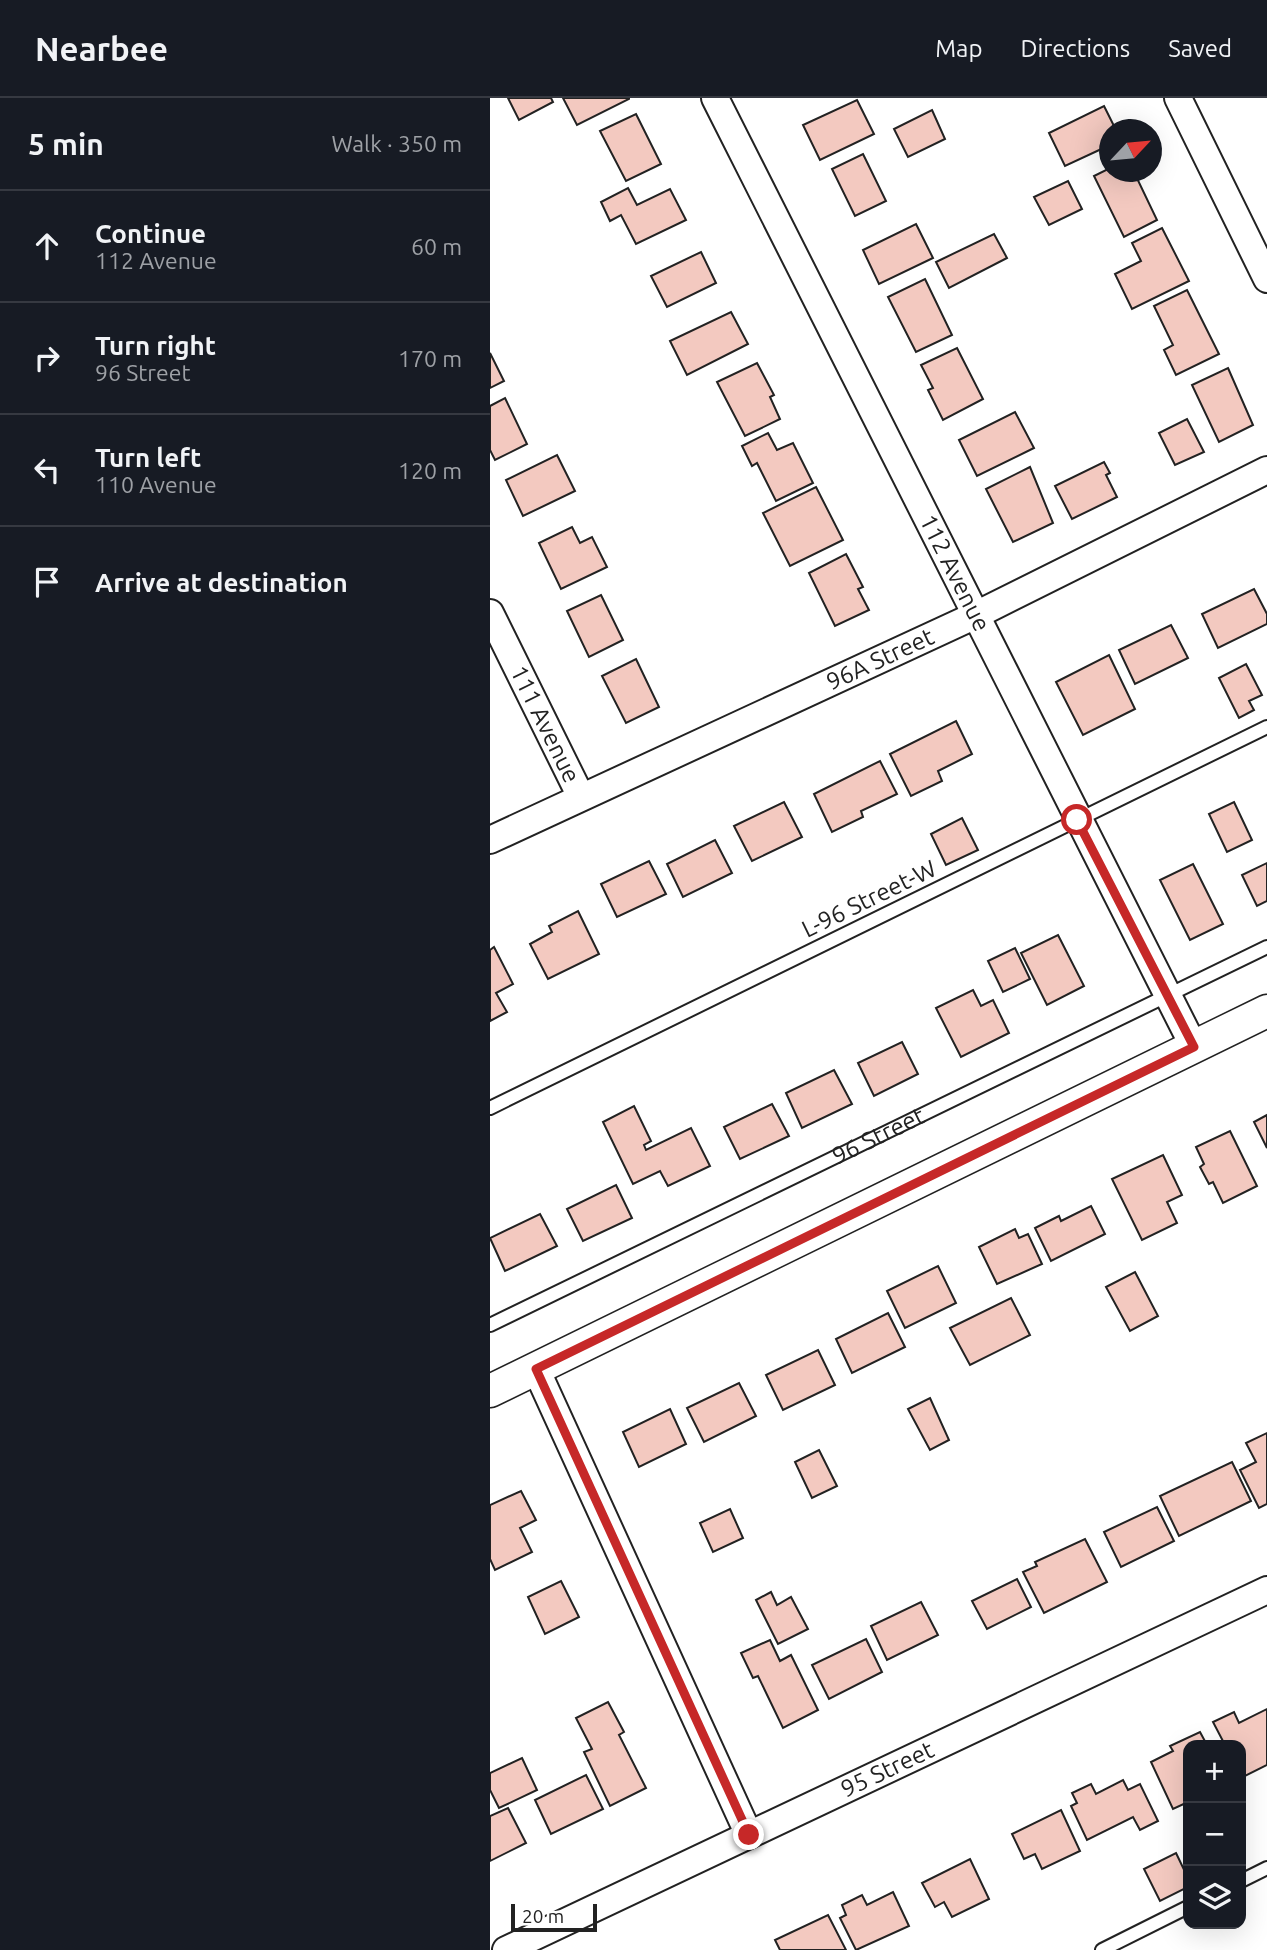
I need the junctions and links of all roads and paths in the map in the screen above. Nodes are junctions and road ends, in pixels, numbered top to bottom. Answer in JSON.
{"nodes":[{"id":1,"x":715,"y":98,"type":"edge"},
{"id":2,"x":1178,"y":98,"type":"edge"},
{"id":3,"x":1267,"y":279,"type":"edge"},
{"id":4,"x":1267,"y":470,"type":"edge"},
{"id":5,"x":490,"y":613,"type":"edge"},
{"id":6,"x":974,"y":616,"type":"junction"},
{"id":7,"x":1267,"y":727,"type":"edge"},
{"id":8,"x":581,"y":797,"type":"junction"},
{"id":9,"x":1077,"y":820,"type":"junction"},
{"id":10,"x":490,"y":840,"type":"edge"},
{"id":11,"x":1267,"y":947,"type":"edge"},
{"id":12,"x":1167,"y":995,"type":"junction"},
{"id":13,"x":1267,"y":1011,"type":"edge"},
{"id":14,"x":1194,"y":1047,"type":"junction"},
{"id":15,"x":490,"y":1108,"type":"edge"},
{"id":16,"x":490,"y":1325,"type":"edge"},
{"id":17,"x":536,"y":1369,"type":"junction"},
{"id":18,"x":490,"y":1391,"type":"edge"},
{"id":19,"x":1267,"y":1590,"type":"edge"},
{"id":20,"x":749,"y":1835,"type":"junction"},
{"id":21,"x":1267,"y":1868,"type":"edge"},
{"id":22,"x":1246,"y":1878,"type":"edge"},
{"id":23,"x":1183,"y":1910,"type":"edge"},
{"id":24,"x":506,"y":1950,"type":"edge"},
{"id":25,"x":1102,"y":1950,"type":"edge"}],
"edges":[{"from":1,"to":6,"type":"street","name":"112 Avenue"},
{"from":2,"to":3,"type":"street"},
{"from":4,"to":6,"type":"street","name":"96A Street"},
{"from":5,"to":8,"type":"street","name":"111 Avenue"},
{"from":6,"to":8,"type":"street","name":"96A Street"},
{"from":6,"to":9,"type":"street","name":"112 Avenue"},
{"from":7,"to":9,"type":"lane","name":"L-96 Street-W"},
{"from":8,"to":10,"type":"street","name":"96A Street"},
{"from":9,"to":12,"type":"street","name":"112 Avenue"},
{"from":9,"to":15,"type":"lane","name":"L-96 Street-W"},
{"from":11,"to":12,"type":"lane","name":"96 Street"},
{"from":12,"to":14,"type":"street","name":"112 Avenue"},
{"from":12,"to":16,"type":"lane","name":"96 Street"},
{"from":13,"to":14,"type":"street"},
{"from":14,"to":17,"type":"street"},
{"from":17,"to":18,"type":"street"},
{"from":17,"to":20,"type":"street"},
{"from":19,"to":20,"type":"street","name":"95 Street"},
{"from":20,"to":24,"type":"street","name":"95 Street"},
{"from":21,"to":22,"type":"lane"},
{"from":23,"to":25,"type":"lane"}]}
